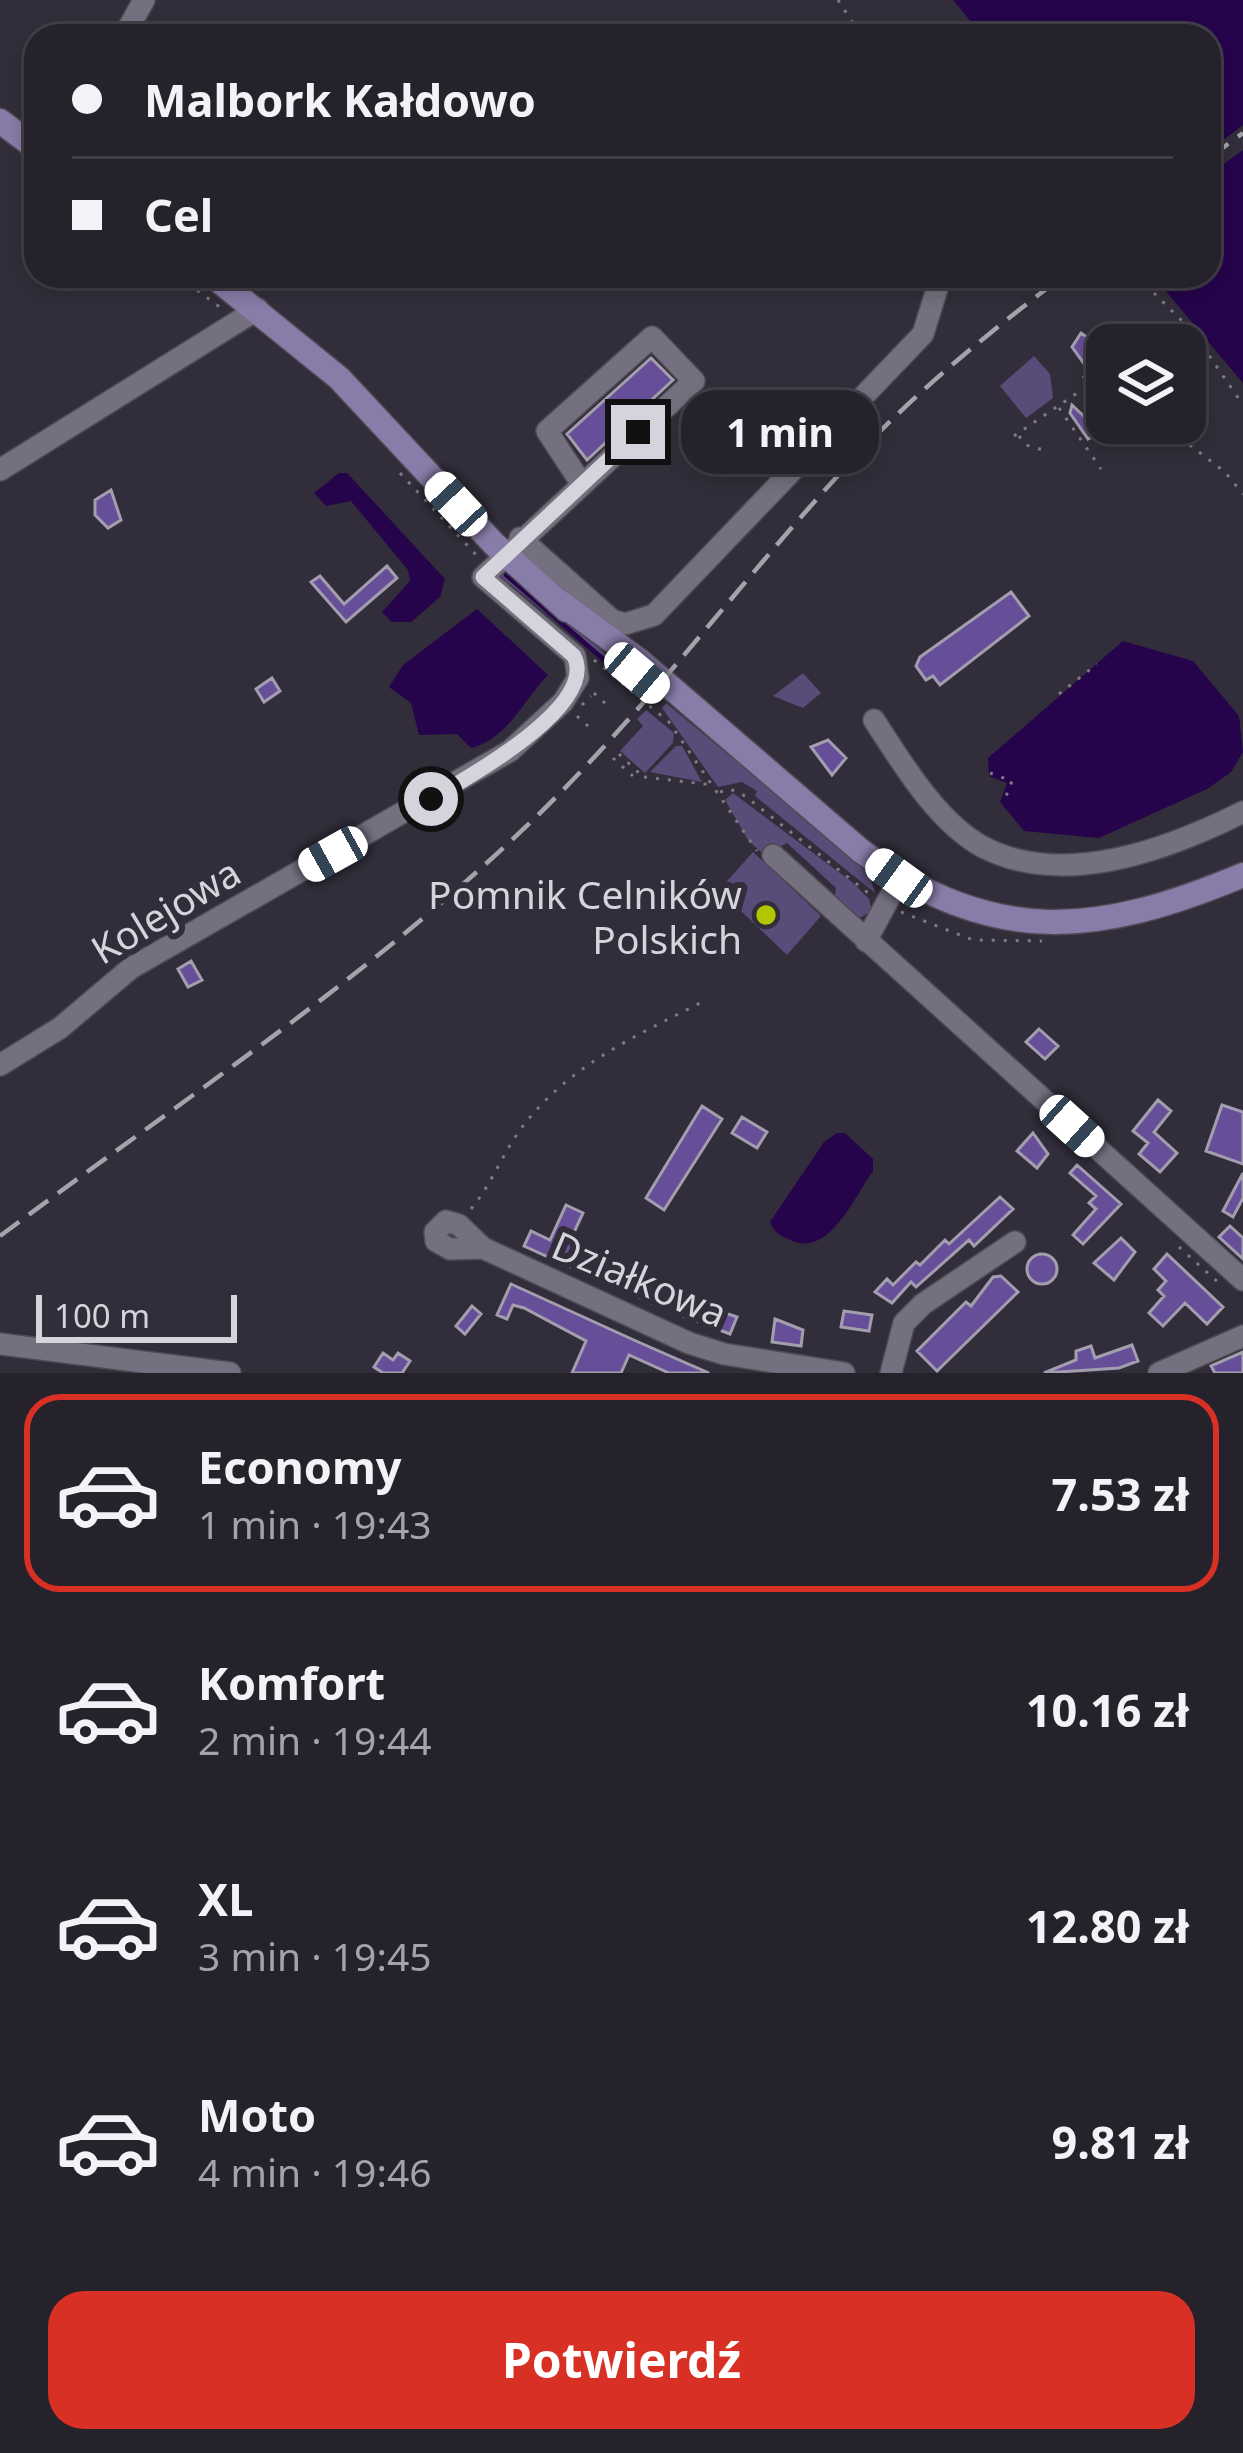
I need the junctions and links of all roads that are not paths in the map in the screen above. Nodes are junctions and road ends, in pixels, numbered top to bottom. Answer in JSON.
{"nodes":[{"id":1,"x":229,"y":288,"type":"edge"},
{"id":2,"x":937,"y":288,"type":"edge"},
{"id":3,"x":258,"y":309,"type":"junction"},
{"id":4,"x":0,"y":470,"type":"edge"},
{"id":5,"x":581,"y":483,"type":"junction"},
{"id":6,"x":513,"y":546,"type":"junction"},
{"id":7,"x":874,"y":720,"type":"dead end"},
{"id":8,"x":1243,"y":812,"type":"edge"},
{"id":9,"x":773,"y":855,"type":"dead end"},
{"id":10,"x":1243,"y":875,"type":"edge"},
{"id":11,"x":899,"y":878,"type":"junction"},
{"id":12,"x":866,"y":941,"type":"junction"},
{"id":13,"x":0,"y":1065,"type":"edge"},
{"id":14,"x":459,"y":1225,"type":"road end"},
{"id":15,"x":1015,"y":1243,"type":"dead end"},
{"id":16,"x":1243,"y":1280,"type":"edge"},
{"id":17,"x":1243,"y":1336,"type":"edge"},
{"id":18,"x":0,"y":1344,"type":"edge"},
{"id":19,"x":230,"y":1373,"type":"edge"},
{"id":20,"x":844,"y":1373,"type":"edge"},
{"id":21,"x":891,"y":1373,"type":"edge"},
{"id":22,"x":1159,"y":1373,"type":"edge"}],
"edges":[{"from":1,"to":3,"type":"main road"},
{"from":2,"to":6,"type":"street"},
{"from":3,"to":4,"type":"street"},
{"from":3,"to":6,"type":"main road"},
{"from":5,"to":5,"type":"street"},
{"from":5,"to":6,"type":"street"},
{"from":6,"to":11,"type":"main road"},
{"from":6,"to":13,"type":"street","name":"Kolejowa"},
{"from":7,"to":8,"type":"street"},
{"from":9,"to":12,"type":"street"},
{"from":10,"to":11,"type":"main road"},
{"from":11,"to":12,"type":"street"},
{"from":12,"to":16,"type":"street"},
{"from":14,"to":20,"type":"street","name":"Działkowa"},
{"from":15,"to":21,"type":"street"},
{"from":17,"to":22,"type":"street"},
{"from":18,"to":19,"type":"street"}]}
